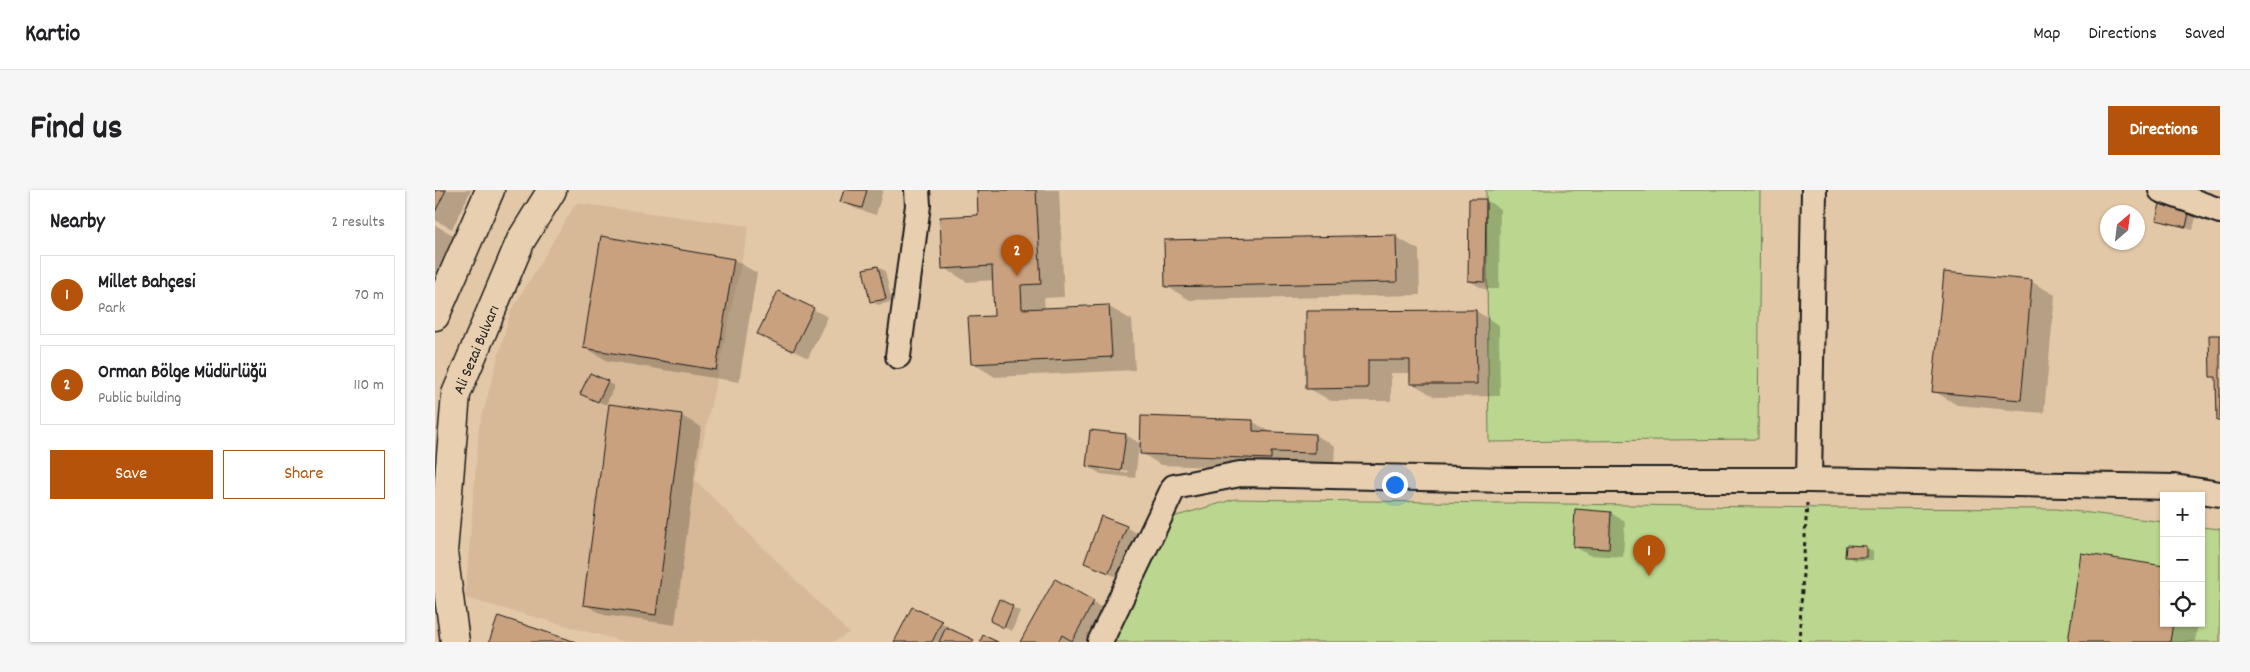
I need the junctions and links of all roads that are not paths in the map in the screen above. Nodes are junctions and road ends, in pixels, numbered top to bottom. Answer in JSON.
{"nodes":[{"id":1,"x":490,"y":190,"type":"edge"},
{"id":2,"x":552,"y":190,"type":"edge"},
{"id":3,"x":917,"y":190,"type":"edge"},
{"id":4,"x":1814,"y":190,"type":"edge"},
{"id":5,"x":2161,"y":190,"type":"edge"},
{"id":6,"x":2220,"y":210,"type":"edge"},
{"id":7,"x":435,"y":316,"type":"edge"},
{"id":8,"x":898,"y":356,"type":"dead end"},
{"id":9,"x":1809,"y":480,"type":"junction"},
{"id":10,"x":2220,"y":494,"type":"edge"},
{"id":11,"x":455,"y":642,"type":"edge"},
{"id":12,"x":1100,"y":642,"type":"edge"}],
"edges":[{"from":1,"to":7,"type":"main road"},
{"from":2,"to":11,"type":"main road","name":"Ali Sezai Bulvarı"},
{"from":3,"to":8,"type":"street"},
{"from":4,"to":9,"type":"street"},
{"from":5,"to":6,"type":"street"},
{"from":9,"to":10,"type":"street"},
{"from":9,"to":12,"type":"street"}]}
